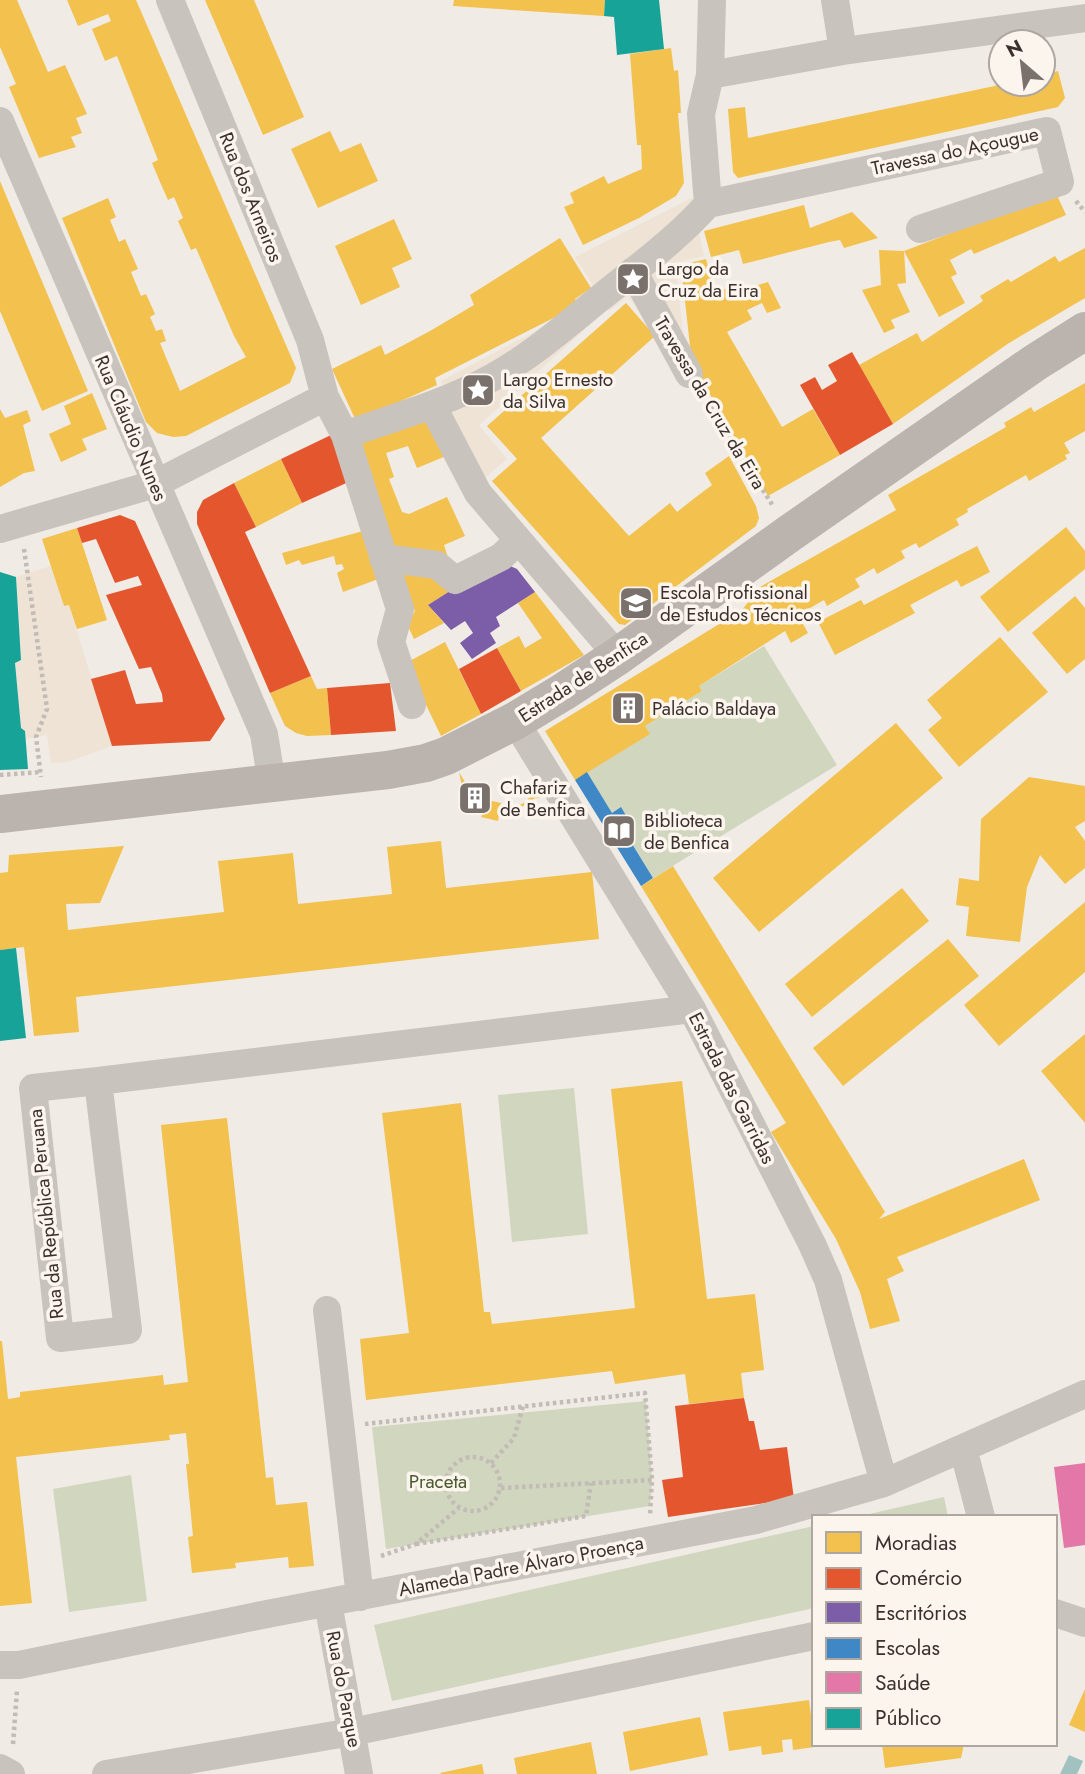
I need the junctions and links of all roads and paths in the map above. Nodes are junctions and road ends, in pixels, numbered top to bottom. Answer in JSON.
{"nodes":[{"id":1,"x":170,"y":0,"type":"edge"},
{"id":2,"x":712,"y":0,"type":"edge"},
{"id":3,"x":835,"y":0,"type":"edge"},
{"id":4,"x":1085,"y":18,"type":"edge"},
{"id":5,"x":843,"y":51,"type":"junction"},
{"id":6,"x":710,"y":75,"type":"junction"},
{"id":7,"x":0,"y":121,"type":"edge"},
{"id":8,"x":708,"y":204,"type":"junction"},
{"id":9,"x":920,"y":229,"type":"dead end"},
{"id":10,"x":633,"y":271,"type":"junction"},
{"id":11,"x":1085,"y":331,"type":"edge"},
{"id":12,"x":689,"y":374,"type":"joint"},
{"id":13,"x":325,"y":397,"type":"junction"},
{"id":14,"x":432,"y":405,"type":"junction"},
{"id":15,"x":345,"y":435,"type":"junction"},
{"id":16,"x":155,"y":484,"type":"junction"},
{"id":17,"x":10,"y":526,"type":"edge"},
{"id":18,"x":790,"y":533,"type":"junction"},
{"id":19,"x":519,"y":541,"type":"junction"},
{"id":20,"x":383,"y":558,"type":"junction"},
{"id":21,"x":618,"y":656,"type":"junction"},
{"id":22,"x":412,"y":705,"type":"dead end"},
{"id":23,"x":516,"y":721,"type":"junction"},
{"id":24,"x":38,"y":756,"type":"dead end"},
{"id":25,"x":40,"y":772,"type":"dead end"},
{"id":26,"x":0,"y":775,"type":"edge"},
{"id":27,"x":272,"y":784,"type":"junction"},
{"id":28,"x":0,"y":814,"type":"edge"},
{"id":29,"x":692,"y":1009,"type":"junction"},
{"id":30,"x":98,"y":1081,"type":"junction"},
{"id":31,"x":327,"y":1310,"type":"dead end"},
{"id":32,"x":1085,"y":1394,"type":"edge"},
{"id":33,"x":523,"y":1406,"type":"junction"},
{"id":34,"x":340,"y":1427,"type":"junction"},
{"id":35,"x":963,"y":1448,"type":"junction"},
{"id":36,"x":491,"y":1463,"type":"junction"},
{"id":37,"x":652,"y":1480,"type":"junction"},
{"id":38,"x":591,"y":1483,"type":"junction"},
{"id":39,"x":884,"y":1483,"type":"junction"},
{"id":40,"x":501,"y":1488,"type":"junction"},
{"id":41,"x":459,"y":1508,"type":"junction"},
{"id":42,"x":980,"y":1515,"type":"edge"},
{"id":43,"x":650,"y":1541,"type":"junction"},
{"id":44,"x":416,"y":1544,"type":"junction"},
{"id":45,"x":356,"y":1563,"type":"junction"},
{"id":46,"x":360,"y":1597,"type":"junction"},
{"id":47,"x":328,"y":1603,"type":"junction"},
{"id":48,"x":1057,"y":1614,"type":"edge"},
{"id":49,"x":1085,"y":1623,"type":"edge"},
{"id":50,"x":812,"y":1636,"type":"edge"},
{"id":51,"x":10,"y":1665,"type":"edge"},
{"id":52,"x":352,"y":1732,"type":"junction"},
{"id":53,"x":8,"y":1763,"type":"edge"},
{"id":54,"x":106,"y":1774,"type":"edge"},
{"id":55,"x":359,"y":1774,"type":"edge"}],
"edges":[{"from":1,"to":13,"type":"street","name":"Rua dos Arneiros"},
{"from":2,"to":6,"type":"street"},
{"from":3,"to":5,"type":"street"},
{"from":4,"to":5,"type":"street"},
{"from":5,"to":6,"type":"street"},
{"from":6,"to":8,"type":"street"},
{"from":7,"to":16,"type":"street","name":"Rua Cláudio Nunes"},
{"from":8,"to":9,"type":"street","name":"Travessa do Açougue"},
{"from":8,"to":10,"type":"street"},
{"from":10,"to":12,"type":"street","name":"Travessa da Cruz da Eira"},
{"from":10,"to":14,"type":"street"},
{"from":11,"to":18,"type":"street","name":"Estrada de Benfica"},
{"from":12,"to":18,"type":"path","name":"Travessa da Cruz da Eira"},
{"from":13,"to":15,"type":"street","name":"Rua dos Arneiros"},
{"from":13,"to":16,"type":"street"},
{"from":14,"to":15,"type":"street"},
{"from":14,"to":19,"type":"street"},
{"from":15,"to":20,"type":"street"},
{"from":16,"to":17,"type":"street"},
{"from":16,"to":27,"type":"street","name":"Rua Cláudio Nunes"},
{"from":17,"to":24,"type":"path"},
{"from":18,"to":21,"type":"street","name":"Estrada de Benfica"},
{"from":19,"to":20,"type":"street"},
{"from":19,"to":21,"type":"street"},
{"from":20,"to":22,"type":"street"},
{"from":21,"to":23,"type":"street","name":"Estrada de Benfica"},
{"from":23,"to":27,"type":"street","name":"Estrada de Benfica"},
{"from":23,"to":29,"type":"street","name":"Estrada das Garridas"},
{"from":25,"to":26,"type":"path"},
{"from":27,"to":28,"type":"street","name":"Estrada de Benfica"},
{"from":29,"to":30,"type":"street","name":"Rua da República Peruana"},
{"from":29,"to":39,"type":"street","name":"Estrada das Garridas"},
{"from":30,"to":30,"type":"street","name":"Rua da República Peruana"},
{"from":31,"to":34,"type":"street"},
{"from":32,"to":35,"type":"street","name":"Alameda Padre Álvaro Proença"},
{"from":33,"to":34,"type":"path"},
{"from":33,"to":36,"type":"path"},
{"from":33,"to":37,"type":"path"},
{"from":34,"to":45,"type":"street"},
{"from":35,"to":39,"type":"street","name":"Alameda Padre Álvaro Proença"},
{"from":35,"to":42,"type":"street"},
{"from":36,"to":40,"type":"path"},
{"from":36,"to":41,"type":"path"},
{"from":37,"to":38,"type":"path"},
{"from":37,"to":43,"type":"path"},
{"from":38,"to":40,"type":"path"},
{"from":38,"to":44,"type":"path"},
{"from":39,"to":43,"type":"street","name":"Alameda Padre Álvaro Proença"},
{"from":40,"to":41,"type":"path"},
{"from":41,"to":44,"type":"path"},
{"from":43,"to":46,"type":"street","name":"Alameda Padre Álvaro Proença"},
{"from":44,"to":45,"type":"path"},
{"from":45,"to":46,"type":"street"},
{"from":46,"to":47,"type":"street","name":"Alameda Padre Álvaro Proença"},
{"from":47,"to":51,"type":"street","name":"Alameda Padre Álvaro Proença"},
{"from":47,"to":52,"type":"street","name":"Rua do Parque"},
{"from":48,"to":49,"type":"street"},
{"from":50,"to":52,"type":"street"},
{"from":51,"to":53,"type":"path"},
{"from":52,"to":54,"type":"street"},
{"from":52,"to":55,"type":"street","name":"Rua do Parque"}]}
